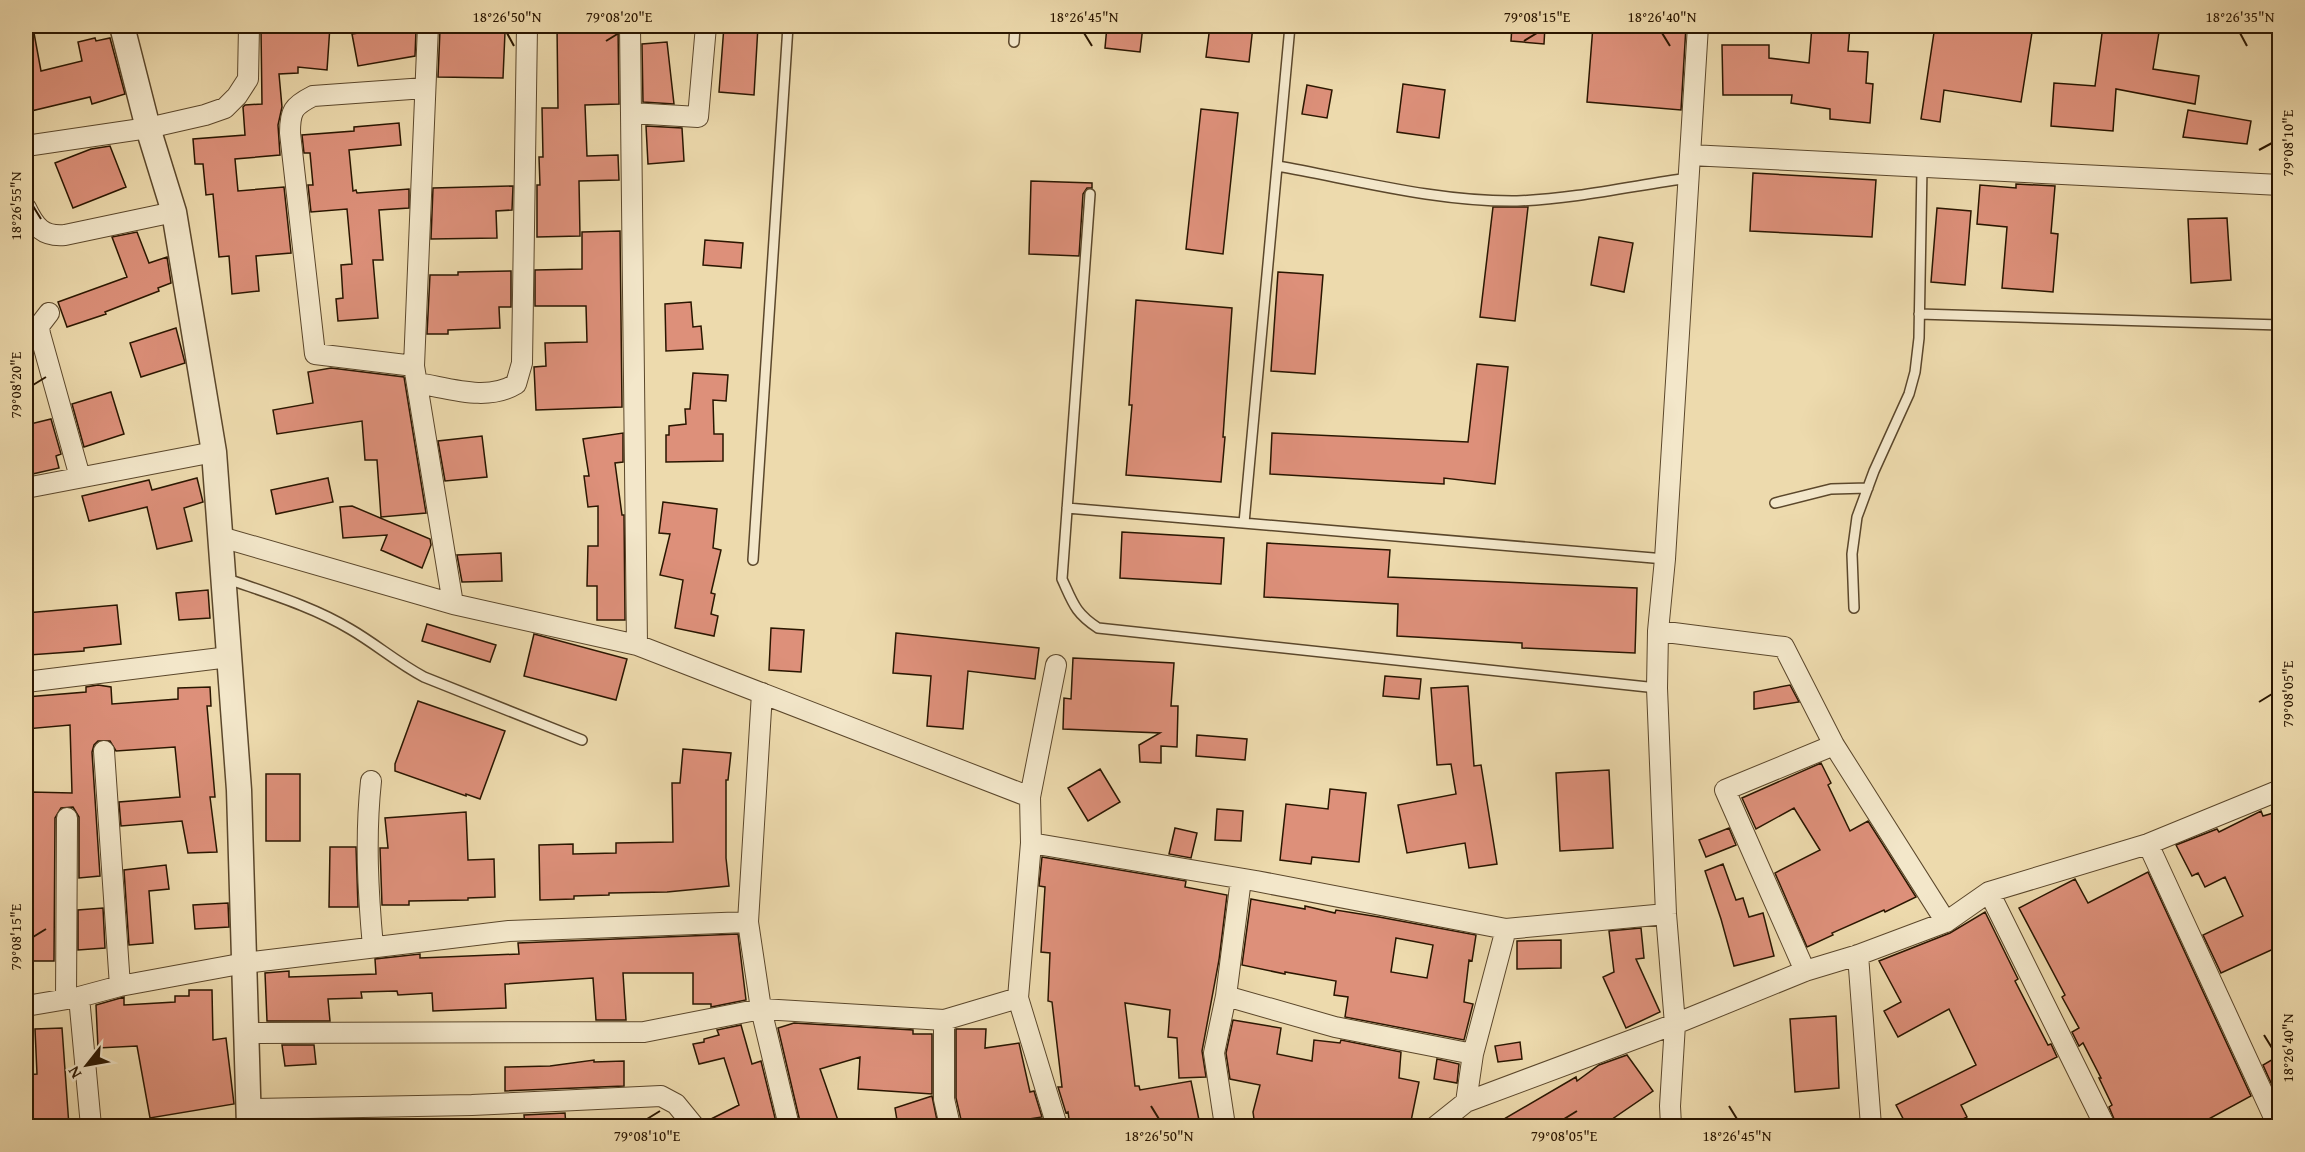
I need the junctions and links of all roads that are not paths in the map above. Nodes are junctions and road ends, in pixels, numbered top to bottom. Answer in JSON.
{"nodes":[{"id":1,"x":122,"y":26,"type":"edge"},
{"id":2,"x":249,"y":26,"type":"edge"},
{"id":3,"x":428,"y":26,"type":"edge"},
{"id":4,"x":527,"y":26,"type":"edge"},
{"id":5,"x":630,"y":26,"type":"edge"},
{"id":6,"x":706,"y":26,"type":"edge"},
{"id":7,"x":788,"y":26,"type":"edge"},
{"id":8,"x":1015,"y":26,"type":"edge"},
{"id":9,"x":1290,"y":26,"type":"edge"},
{"id":10,"x":1698,"y":26,"type":"edge"},
{"id":11,"x":1014,"y":42,"type":"dead end"},
{"id":12,"x":425,"y":88,"type":"junction"},
{"id":13,"x":631,"y":113,"type":"junction"},
{"id":14,"x":148,"y":128,"type":"junction"},
{"id":15,"x":26,"y":146,"type":"edge"},
{"id":16,"x":1690,"y":155,"type":"junction"},
{"id":17,"x":1278,"y":166,"type":"junction"},
{"id":18,"x":1922,"y":166,"type":"junction"},
{"id":19,"x":1688,"y":178,"type":"junction"},
{"id":20,"x":2280,"y":185,"type":"edge"},
{"id":21,"x":1090,"y":194,"type":"dead end"},
{"id":22,"x":26,"y":208,"type":"edge"},
{"id":23,"x":174,"y":212,"type":"junction"},
{"id":24,"x":1919,"y":314,"type":"junction"},
{"id":25,"x":38,"y":323,"type":"edge"},
{"id":26,"x":2280,"y":325,"type":"edge"},
{"id":27,"x":416,"y":375,"type":"junction"},
{"id":28,"x":214,"y":452,"type":"junction"},
{"id":29,"x":80,"y":477,"type":"junction"},
{"id":30,"x":26,"y":488,"type":"edge"},
{"id":31,"x":1868,"y":488,"type":"junction"},
{"id":32,"x":1775,"y":503,"type":"dead end"},
{"id":33,"x":1067,"y":508,"type":"junction"},
{"id":34,"x":1244,"y":523,"type":"junction"},
{"id":35,"x":221,"y":537,"type":"junction"},
{"id":36,"x":1665,"y":559,"type":"junction"},
{"id":37,"x":753,"y":560,"type":"dead end"},
{"id":38,"x":223,"y":577,"type":"junction"},
{"id":39,"x":453,"y":604,"type":"junction"},
{"id":40,"x":1854,"y":608,"type":"dead end"},
{"id":41,"x":1658,"y":631,"type":"junction"},
{"id":42,"x":637,"y":645,"type":"junction"},
{"id":43,"x":229,"y":657,"type":"junction"},
{"id":44,"x":1056,"y":665,"type":"dead end"},
{"id":45,"x":26,"y":682,"type":"edge"},
{"id":46,"x":1657,"y":688,"type":"junction"},
{"id":47,"x":762,"y":693,"type":"junction"},
{"id":48,"x":582,"y":740,"type":"dead end"},
{"id":49,"x":1834,"y":745,"type":"junction"},
{"id":50,"x":104,"y":751,"type":"dead end"},
{"id":51,"x":371,"y":781,"type":"dead end"},
{"id":52,"x":2280,"y":790,"type":"edge"},
{"id":53,"x":1030,"y":796,"type":"junction"},
{"id":54,"x":67,"y":818,"type":"dead end"},
{"id":55,"x":1030,"y":843,"type":"junction"},
{"id":56,"x":2148,"y":844,"type":"junction"},
{"id":57,"x":1241,"y":879,"type":"junction"},
{"id":58,"x":1989,"y":892,"type":"junction"},
{"id":59,"x":1666,"y":914,"type":"junction"},
{"id":60,"x":748,"y":922,"type":"junction"},
{"id":61,"x":1946,"y":922,"type":"junction"},
{"id":62,"x":1506,"y":929,"type":"junction"},
{"id":63,"x":373,"y":947,"type":"junction"},
{"id":64,"x":1858,"y":955,"type":"junction"},
{"id":65,"x":245,"y":963,"type":"junction"},
{"id":66,"x":1806,"y":972,"type":"junction"},
{"id":67,"x":120,"y":986,"type":"junction"},
{"id":68,"x":1226,"y":996,"type":"junction"},
{"id":69,"x":72,"y":998,"type":"junction"},
{"id":70,"x":1018,"y":998,"type":"junction"},
{"id":71,"x":26,"y":1006,"type":"edge"},
{"id":72,"x":760,"y":1009,"type":"junction"},
{"id":73,"x":944,"y":1020,"type":"junction"},
{"id":74,"x":1675,"y":1024,"type":"junction"},
{"id":75,"x":247,"y":1033,"type":"junction"},
{"id":76,"x":1473,"y":1054,"type":"junction"},
{"id":77,"x":1466,"y":1102,"type":"junction"},
{"id":78,"x":248,"y":1118,"type":"edge"},
{"id":79,"x":91,"y":1126,"type":"edge"},
{"id":80,"x":694,"y":1126,"type":"edge"},
{"id":81,"x":789,"y":1126,"type":"edge"},
{"id":82,"x":950,"y":1126,"type":"edge"},
{"id":83,"x":1057,"y":1126,"type":"edge"},
{"id":84,"x":1225,"y":1126,"type":"edge"},
{"id":85,"x":1436,"y":1126,"type":"edge"},
{"id":86,"x":1671,"y":1126,"type":"edge"},
{"id":87,"x":1871,"y":1126,"type":"edge"},
{"id":88,"x":2105,"y":1126,"type":"edge"},
{"id":89,"x":2278,"y":1126,"type":"edge"}],
"edges":[{"from":1,"to":14,"type":"street"},
{"from":2,"to":14,"type":"street"},
{"from":3,"to":12,"type":"street"},
{"from":4,"to":27,"type":"street"},
{"from":5,"to":13,"type":"street"},
{"from":6,"to":13,"type":"street"},
{"from":7,"to":37,"type":"lane"},
{"from":8,"to":11,"type":"lane"},
{"from":9,"to":17,"type":"lane"},
{"from":10,"to":16,"type":"street"},
{"from":12,"to":27,"type":"street"},
{"from":12,"to":27,"type":"street"},
{"from":13,"to":42,"type":"street"},
{"from":14,"to":15,"type":"street"},
{"from":14,"to":23,"type":"street"},
{"from":16,"to":18,"type":"street"},
{"from":16,"to":19,"type":"street"},
{"from":17,"to":19,"type":"lane"},
{"from":17,"to":34,"type":"lane"},
{"from":18,"to":20,"type":"street"},
{"from":18,"to":24,"type":"lane"},
{"from":19,"to":36,"type":"street"},
{"from":21,"to":33,"type":"lane"},
{"from":22,"to":23,"type":"street"},
{"from":23,"to":28,"type":"street"},
{"from":24,"to":26,"type":"lane"},
{"from":24,"to":31,"type":"lane"},
{"from":25,"to":29,"type":"street"},
{"from":27,"to":39,"type":"street"},
{"from":28,"to":29,"type":"street"},
{"from":28,"to":35,"type":"street"},
{"from":29,"to":30,"type":"street"},
{"from":31,"to":32,"type":"lane"},
{"from":31,"to":40,"type":"lane"},
{"from":33,"to":34,"type":"lane"},
{"from":33,"to":46,"type":"lane"},
{"from":34,"to":36,"type":"lane"},
{"from":35,"to":38,"type":"street"},
{"from":35,"to":39,"type":"street"},
{"from":36,"to":41,"type":"street"},
{"from":38,"to":43,"type":"street"},
{"from":38,"to":48,"type":"lane"},
{"from":39,"to":42,"type":"street"},
{"from":41,"to":46,"type":"street"},
{"from":41,"to":49,"type":"street"},
{"from":42,"to":47,"type":"street"},
{"from":43,"to":45,"type":"street"},
{"from":43,"to":65,"type":"street"},
{"from":44,"to":53,"type":"street"},
{"from":46,"to":59,"type":"street"},
{"from":47,"to":53,"type":"street"},
{"from":47,"to":60,"type":"street"},
{"from":49,"to":61,"type":"street"},
{"from":49,"to":66,"type":"street"},
{"from":50,"to":67,"type":"street"},
{"from":51,"to":63,"type":"street"},
{"from":52,"to":56,"type":"street"},
{"from":53,"to":55,"type":"street"},
{"from":54,"to":69,"type":"street"},
{"from":55,"to":57,"type":"street"},
{"from":55,"to":70,"type":"street"},
{"from":56,"to":58,"type":"street"},
{"from":56,"to":89,"type":"street"},
{"from":57,"to":62,"type":"street"},
{"from":57,"to":68,"type":"street"},
{"from":58,"to":61,"type":"street"},
{"from":58,"to":88,"type":"street"},
{"from":59,"to":62,"type":"street"},
{"from":59,"to":74,"type":"street"},
{"from":60,"to":63,"type":"street"},
{"from":60,"to":72,"type":"street"},
{"from":61,"to":64,"type":"street"},
{"from":62,"to":76,"type":"street"},
{"from":63,"to":65,"type":"street"},
{"from":64,"to":66,"type":"street"},
{"from":64,"to":87,"type":"street"},
{"from":65,"to":67,"type":"street"},
{"from":65,"to":75,"type":"street"},
{"from":66,"to":74,"type":"street"},
{"from":67,"to":69,"type":"street"},
{"from":68,"to":76,"type":"street"},
{"from":68,"to":84,"type":"street"},
{"from":69,"to":71,"type":"street"},
{"from":69,"to":79,"type":"street"},
{"from":70,"to":73,"type":"street"},
{"from":70,"to":83,"type":"street"},
{"from":72,"to":73,"type":"street"},
{"from":72,"to":75,"type":"street"},
{"from":72,"to":81,"type":"street"},
{"from":73,"to":82,"type":"street"},
{"from":74,"to":77,"type":"street"},
{"from":74,"to":86,"type":"street"},
{"from":75,"to":78,"type":"street"},
{"from":76,"to":77,"type":"street"},
{"from":77,"to":85,"type":"street"},
{"from":78,"to":80,"type":"street"}]}
